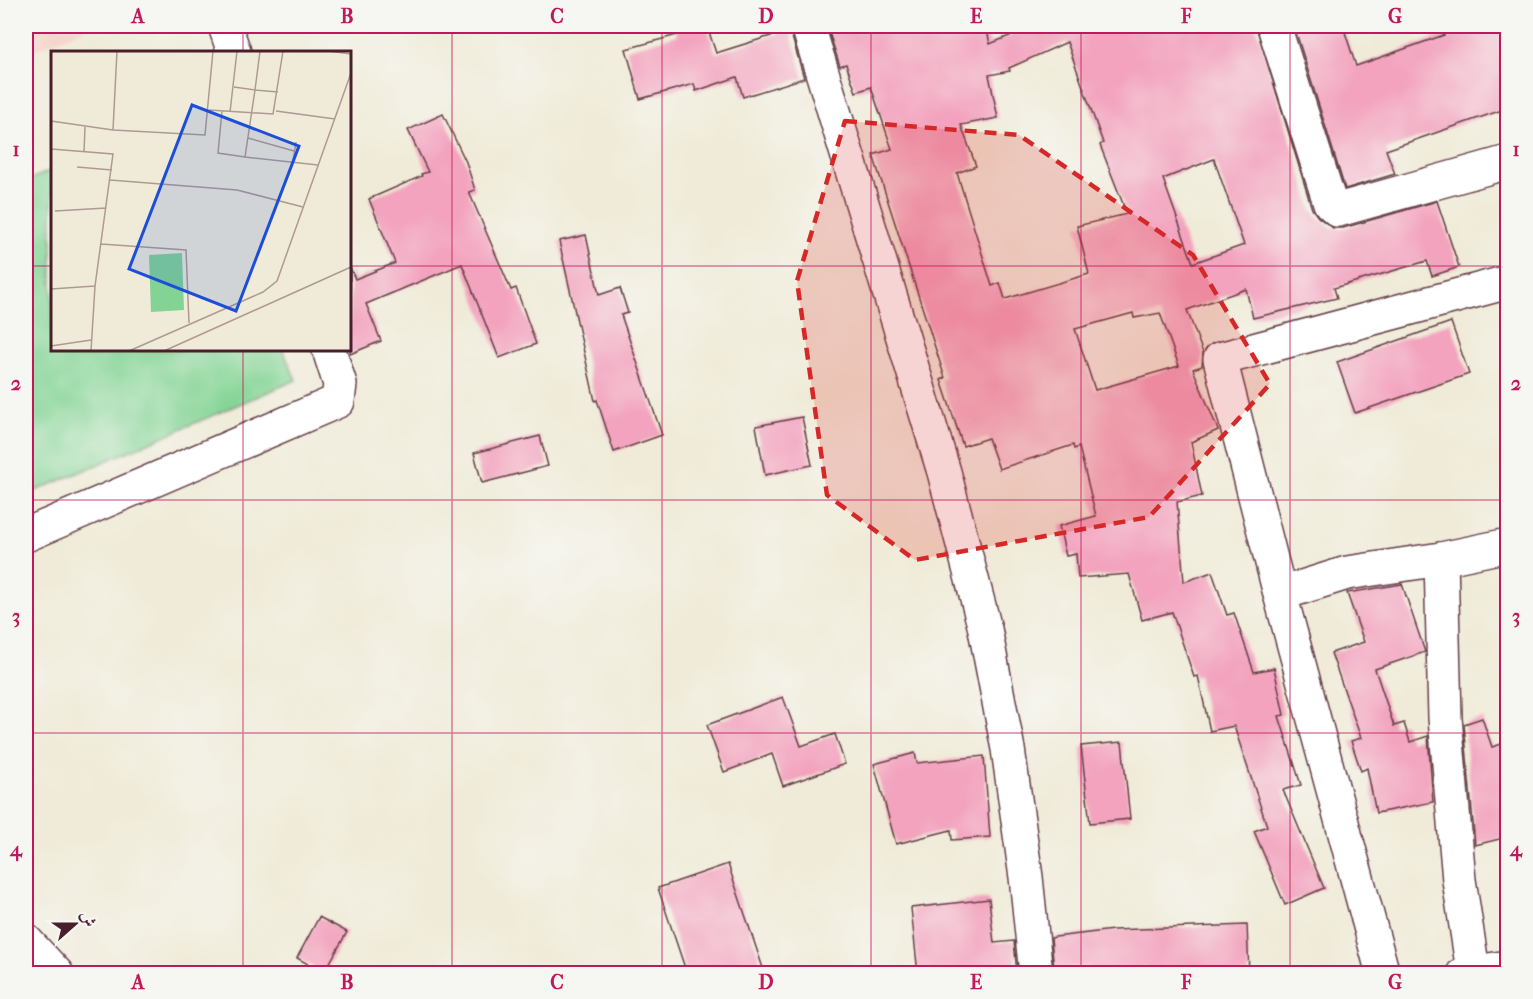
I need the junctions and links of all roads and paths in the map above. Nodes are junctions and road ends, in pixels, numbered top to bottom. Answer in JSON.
{"nodes":[{"id":1,"x":225,"y":26,"type":"edge"},
{"id":2,"x":808,"y":26,"type":"edge"},
{"id":3,"x":1274,"y":26,"type":"edge"},
{"id":4,"x":234,"y":51,"type":"edge"},
{"id":5,"x":1508,"y":162,"type":"edge"},
{"id":6,"x":1508,"y":282,"type":"edge"},
{"id":7,"x":329,"y":351,"type":"edge"},
{"id":8,"x":26,"y":536,"type":"edge"},
{"id":9,"x":1508,"y":545,"type":"edge"},
{"id":10,"x":1441,"y":559,"type":"junction"},
{"id":11,"x":1280,"y":594,"type":"junction"},
{"id":12,"x":26,"y":941,"type":"edge"},
{"id":13,"x":1508,"y":967,"type":"edge"},
{"id":14,"x":1468,"y":972,"type":"edge"},
{"id":15,"x":57,"y":974,"type":"edge"},
{"id":16,"x":1036,"y":974,"type":"edge"},
{"id":17,"x":1383,"y":974,"type":"edge"}],
"edges":[{"from":1,"to":4,"type":"street"},
{"from":2,"to":16,"type":"street"},
{"from":3,"to":5,"type":"street"},
{"from":6,"to":11,"type":"street"},
{"from":7,"to":8,"type":"street"},
{"from":9,"to":10,"type":"street"},
{"from":10,"to":11,"type":"street"},
{"from":10,"to":14,"type":"street"},
{"from":11,"to":17,"type":"street"},
{"from":12,"to":15,"type":"street"},
{"from":13,"to":14,"type":"street"}]}
